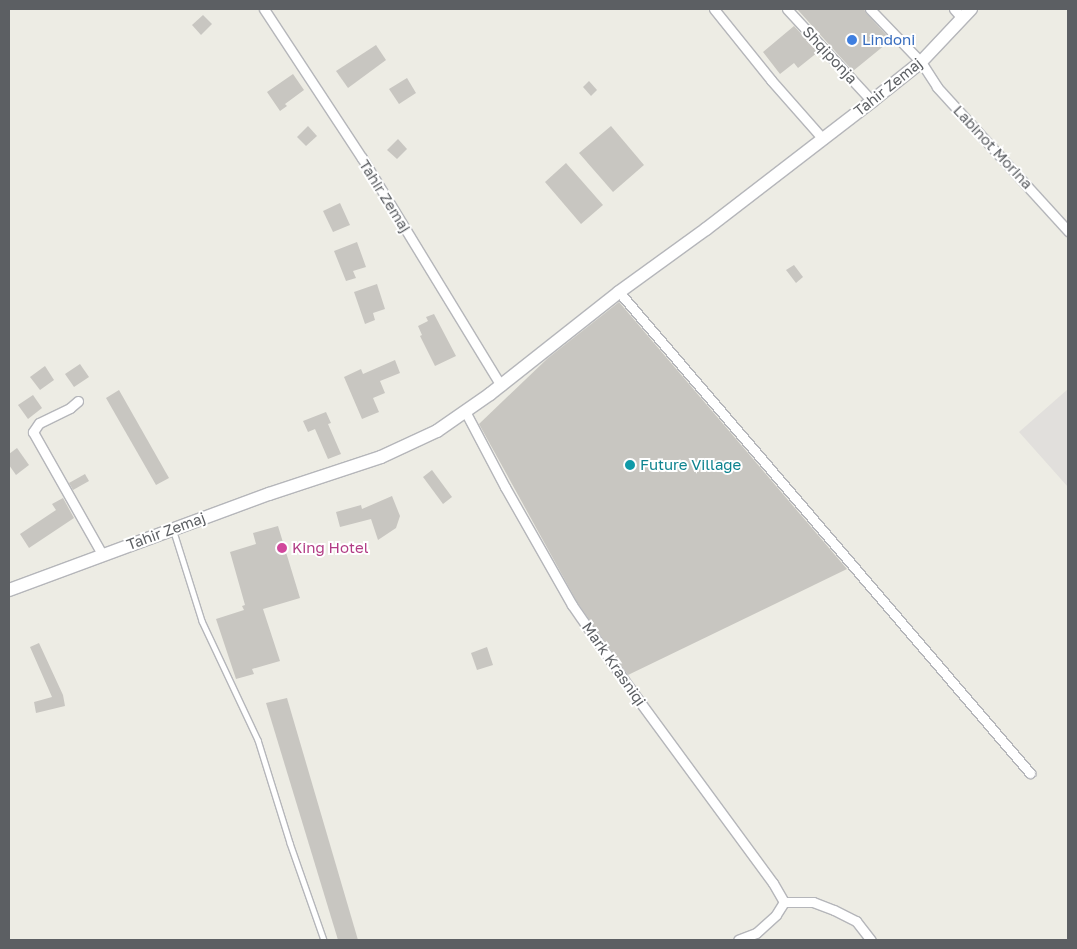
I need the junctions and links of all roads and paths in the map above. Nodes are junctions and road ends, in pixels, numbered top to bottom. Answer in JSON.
{"nodes":[{"id":1,"x":264,"y":9,"type":"edge"},
{"id":2,"x":714,"y":9,"type":"edge"},
{"id":3,"x":787,"y":9,"type":"edge"},
{"id":4,"x":870,"y":9,"type":"edge"},
{"id":5,"x":962,"y":12,"type":"edge"},
{"id":6,"x":921,"y":62,"type":"junction"},
{"id":7,"x":872,"y":101,"type":"junction"},
{"id":8,"x":823,"y":139,"type":"junction"},
{"id":9,"x":1068,"y":231,"type":"edge"},
{"id":10,"x":619,"y":292,"type":"junction"},
{"id":11,"x":501,"y":386,"type":"junction"},
{"id":12,"x":78,"y":401,"type":"dead end"},
{"id":13,"x":466,"y":413,"type":"junction"},
{"id":14,"x":173,"y":529,"type":"junction"},
{"id":15,"x":102,"y":554,"type":"junction"},
{"id":16,"x":9,"y":590,"type":"edge"},
{"id":17,"x":1030,"y":773,"type":"dead end"},
{"id":18,"x":784,"y":902,"type":"junction"},
{"id":19,"x":324,"y":940,"type":"edge"},
{"id":20,"x":738,"y":940,"type":"edge"},
{"id":21,"x":871,"y":940,"type":"edge"}],
"edges":[{"from":1,"to":11,"type":"street","name":"Tahir Zemaj"},
{"from":2,"to":8,"type":"street"},
{"from":3,"to":7,"type":"street","name":"Shqiponja"},
{"from":4,"to":6,"type":"street","name":"Labinot Morina"},
{"from":5,"to":6,"type":"main road","name":"Tahir Zemaj"},
{"from":6,"to":7,"type":"main road","name":"Tahir Zemaj"},
{"from":6,"to":9,"type":"street","name":"Labinot Morina"},
{"from":7,"to":8,"type":"main road","name":"Tahir Zemaj"},
{"from":8,"to":10,"type":"main road","name":"Tahir Zemaj"},
{"from":10,"to":11,"type":"main road","name":"Tahir Zemaj"},
{"from":10,"to":17,"type":"street"},
{"from":11,"to":13,"type":"main road","name":"Tahir Zemaj"},
{"from":12,"to":15,"type":"street"},
{"from":13,"to":14,"type":"main road","name":"Tahir Zemaj"},
{"from":13,"to":18,"type":"street","name":"Mark Krasniqi"},
{"from":14,"to":15,"type":"main road","name":"Tahir Zemaj"},
{"from":14,"to":19,"type":"lane"},
{"from":15,"to":16,"type":"main road","name":"Tahir Zemaj"},
{"from":18,"to":20,"type":"street"},
{"from":18,"to":21,"type":"street"}]}
